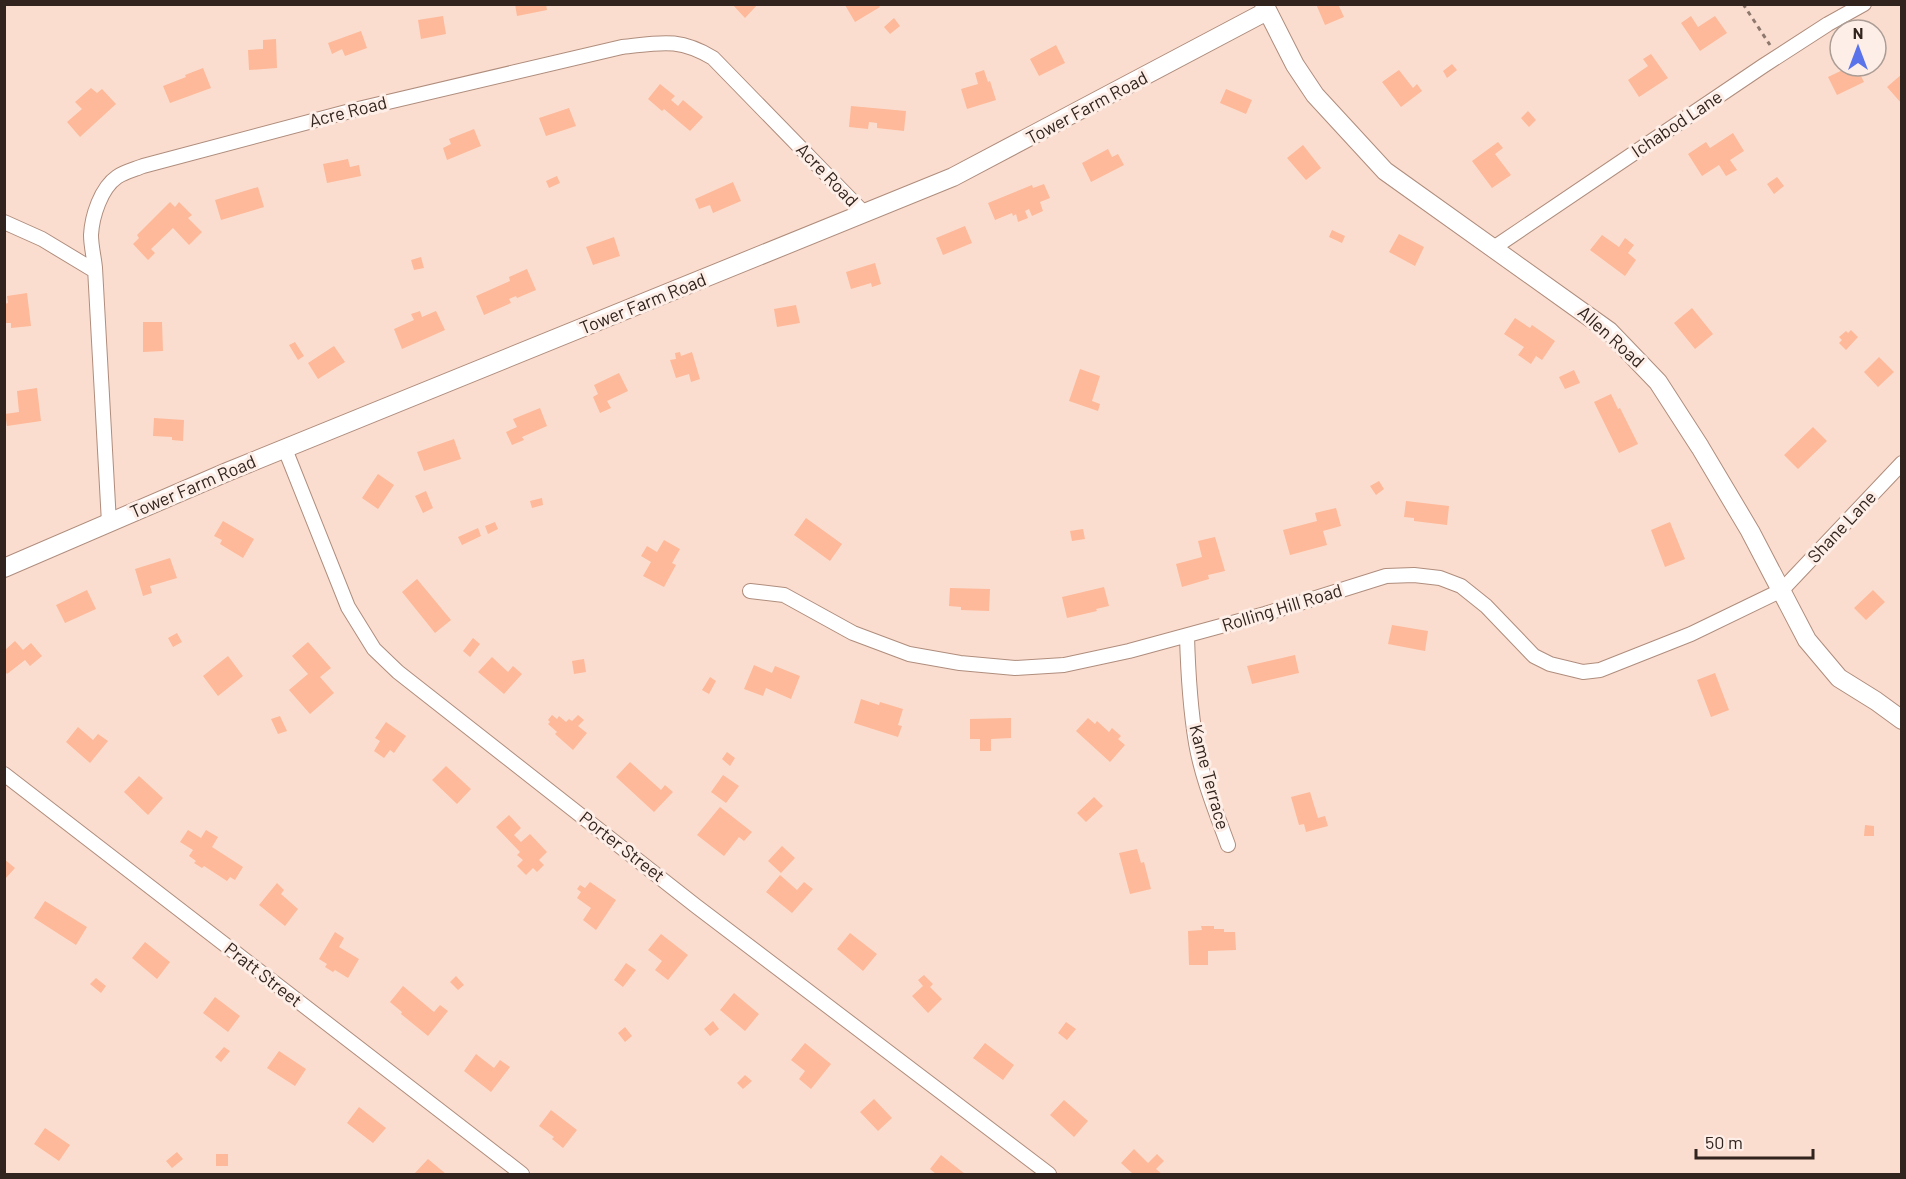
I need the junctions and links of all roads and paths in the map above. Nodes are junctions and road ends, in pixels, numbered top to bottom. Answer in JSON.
{"nodes":[{"id":1,"x":1743,"y":4,"type":"edge"},
{"id":2,"x":1864,"y":4,"type":"edge"},
{"id":3,"x":1265,"y":8,"type":"edge"},
{"id":4,"x":1778,"y":57,"type":"junction"},
{"id":5,"x":864,"y":213,"type":"junction"},
{"id":6,"x":4,"y":222,"type":"edge"},
{"id":7,"x":1492,"y":249,"type":"junction"},
{"id":8,"x":95,"y":271,"type":"junction"},
{"id":9,"x":285,"y":449,"type":"junction"},
{"id":10,"x":1902,"y":463,"type":"edge"},
{"id":11,"x":109,"y":522,"type":"junction"},
{"id":12,"x":4,"y":568,"type":"edge"},
{"id":13,"x":1782,"y":590,"type":"junction"},
{"id":14,"x":750,"y":591,"type":"dead end"},
{"id":15,"x":1187,"y":636,"type":"junction"},
{"id":16,"x":1902,"y":720,"type":"edge"},
{"id":17,"x":4,"y":774,"type":"edge"},
{"id":18,"x":1228,"y":845,"type":"dead end"},
{"id":19,"x":522,"y":1174,"type":"edge"},
{"id":20,"x":1049,"y":1174,"type":"edge"}],
"edges":[{"from":1,"to":4,"type":"path"},
{"from":2,"to":4,"type":"street","name":"Ichabod Lane"},
{"from":3,"to":5,"type":"street","name":"Tower Farm Road"},
{"from":3,"to":7,"type":"street","name":"Allen Road"},
{"from":4,"to":7,"type":"street","name":"Ichabod Lane"},
{"from":5,"to":8,"type":"street","name":"Acre Road"},
{"from":5,"to":9,"type":"street","name":"Tower Farm Road"},
{"from":6,"to":8,"type":"street"},
{"from":7,"to":13,"type":"street","name":"Allen Road"},
{"from":8,"to":11,"type":"street","name":"Acre Road"},
{"from":9,"to":11,"type":"street","name":"Tower Farm Road"},
{"from":9,"to":20,"type":"street","name":"Porter Street"},
{"from":10,"to":13,"type":"street","name":"Shane Lane"},
{"from":11,"to":12,"type":"street","name":"Tower Farm Road"},
{"from":13,"to":15,"type":"street","name":"Rolling Hill Road"},
{"from":13,"to":16,"type":"street","name":"Allen Road"},
{"from":14,"to":15,"type":"street","name":"Rolling Hill Road"},
{"from":15,"to":18,"type":"street","name":"Kame Terrace"},
{"from":17,"to":19,"type":"street","name":"Pratt Street"}]}
